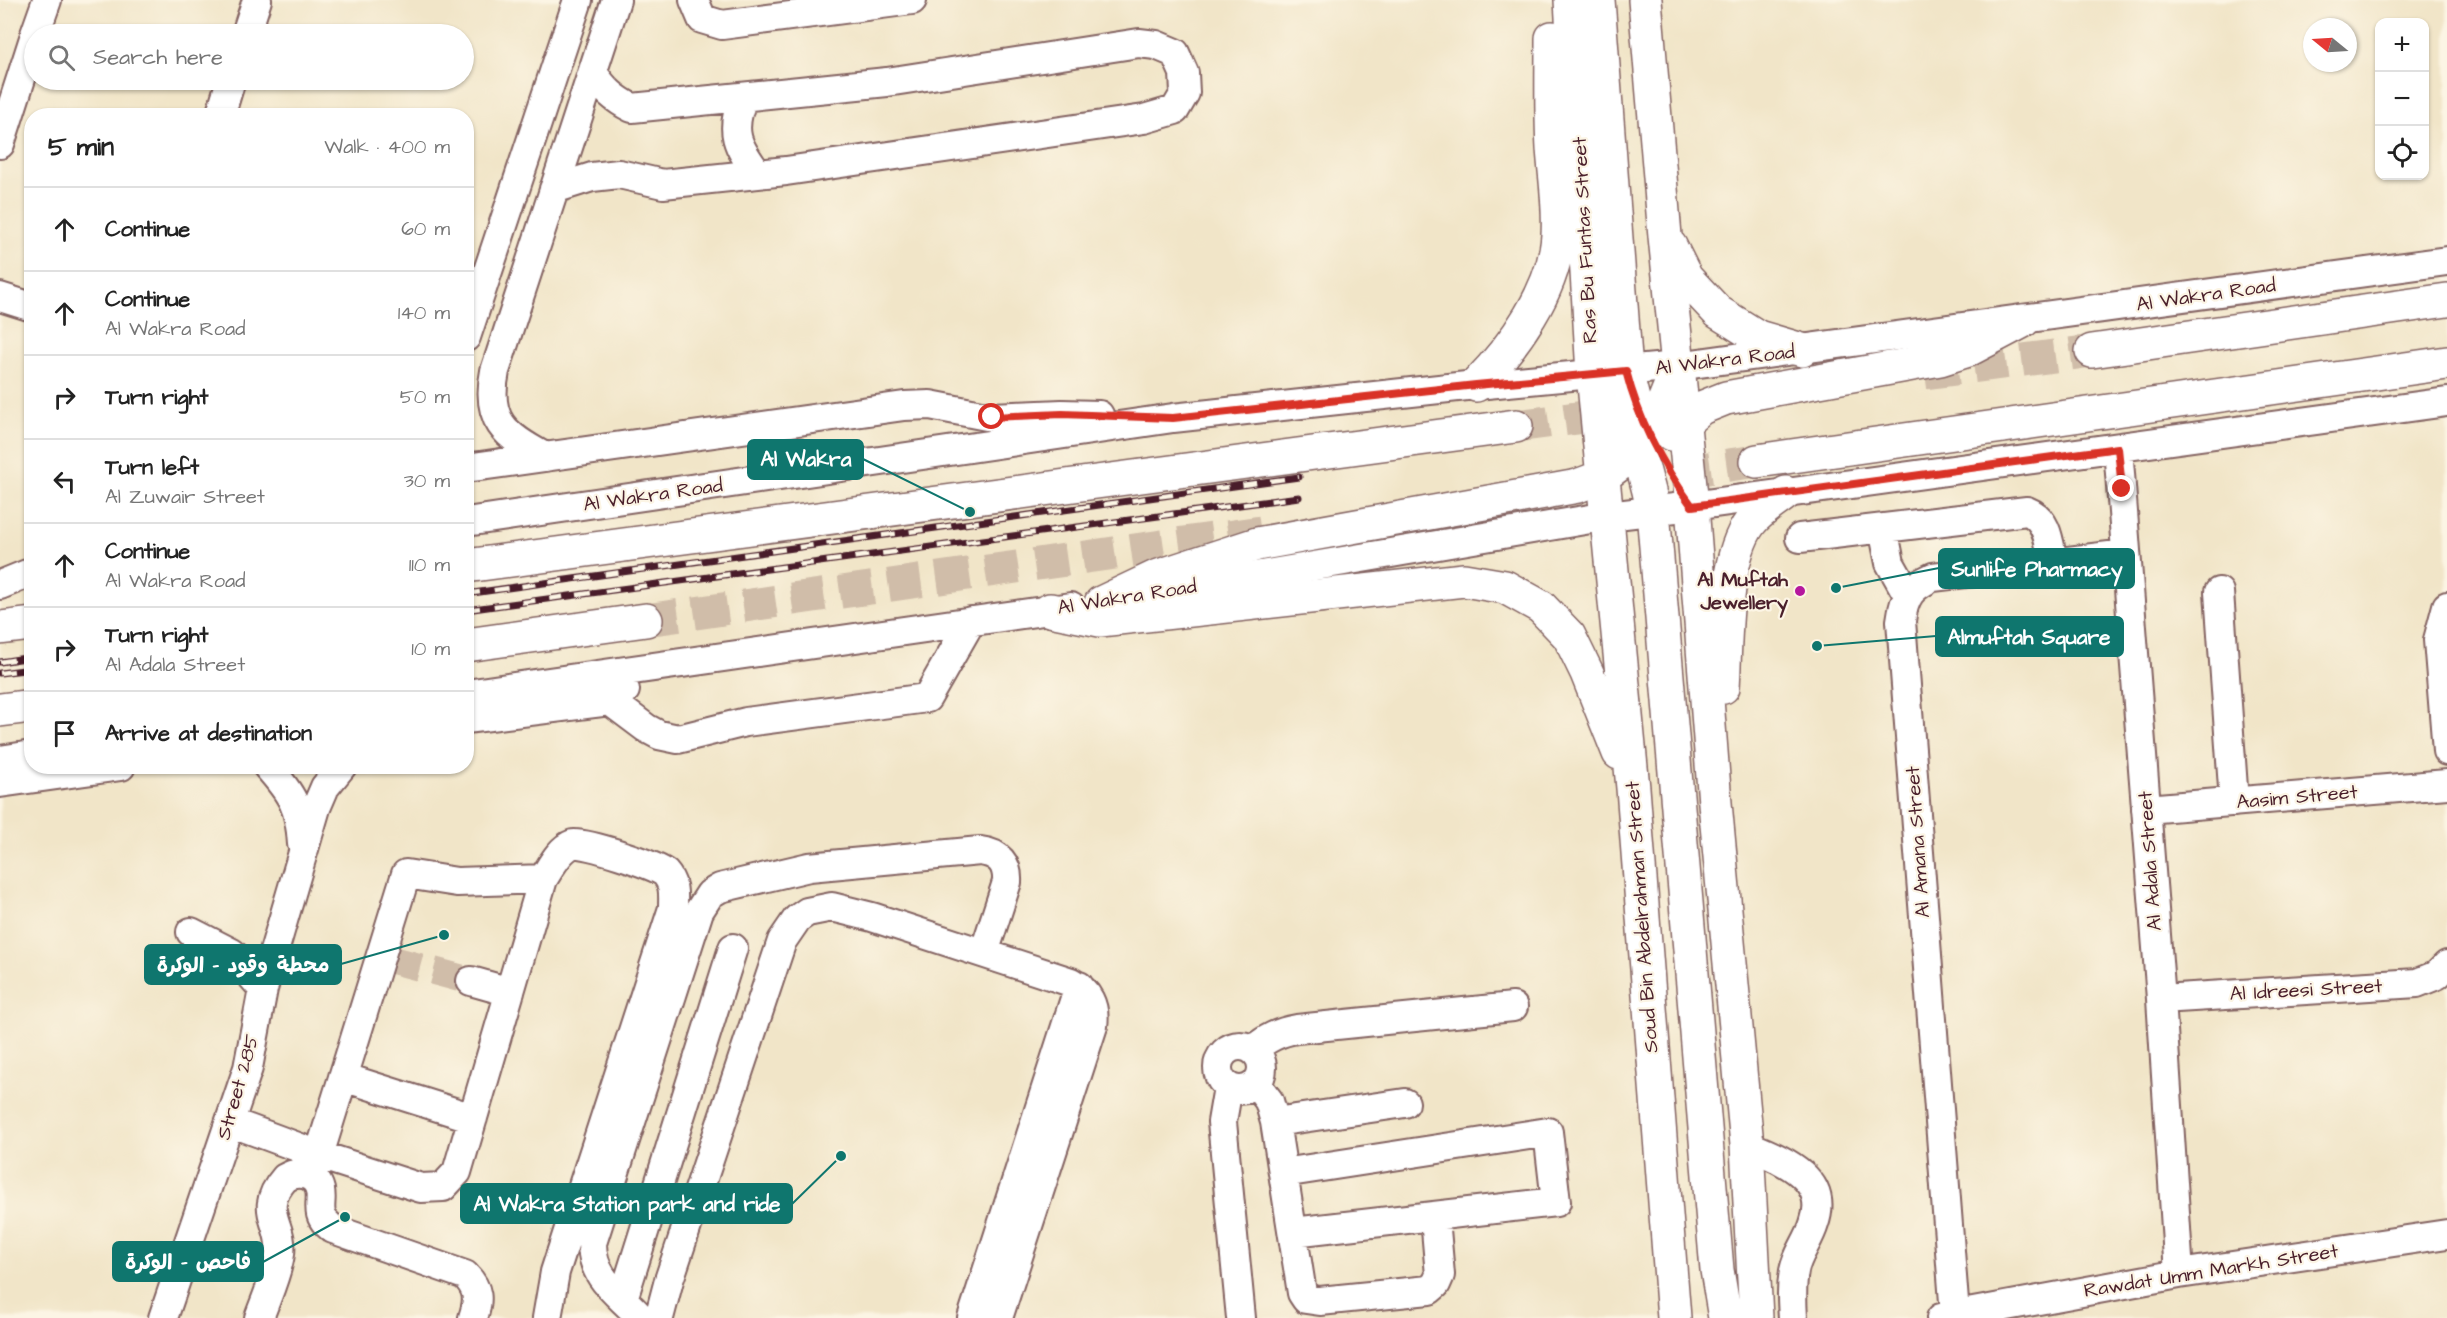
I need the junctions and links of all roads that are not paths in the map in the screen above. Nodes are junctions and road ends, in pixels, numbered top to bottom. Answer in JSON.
{"nodes":[{"id":1,"x":47,"y":0,"type":"edge"},
{"id":2,"x":257,"y":0,"type":"edge"},
{"id":3,"x":578,"y":0,"type":"edge"},
{"id":4,"x":616,"y":0,"type":"edge"},
{"id":5,"x":694,"y":0,"type":"edge"},
{"id":6,"x":912,"y":0,"type":"edge"},
{"id":7,"x":1551,"y":0,"type":"edge"},
{"id":8,"x":1570,"y":0,"type":"edge"},
{"id":9,"x":1598,"y":0,"type":"edge"},
{"id":10,"x":1645,"y":0,"type":"edge"},
{"id":11,"x":39,"y":24,"type":"edge"},
{"id":12,"x":249,"y":24,"type":"edge"},
{"id":13,"x":24,"y":70,"type":"edge"},
{"id":14,"x":593,"y":73,"type":"junction"},
{"id":15,"x":228,"y":90,"type":"edge"},
{"id":16,"x":743,"y":98,"type":"junction"},
{"id":17,"x":222,"y":108,"type":"edge"},
{"id":18,"x":0,"y":144,"type":"edge"},
{"id":19,"x":759,"y":174,"type":"junction"},
{"id":20,"x":554,"y":189,"type":"junction"},
{"id":21,"x":1665,"y":237,"type":"junction"},
{"id":22,"x":2447,"y":261,"type":"edge"},
{"id":23,"x":0,"y":297,"type":"edge"},
{"id":24,"x":2447,"y":300,"type":"edge"},
{"id":25,"x":24,"y":304,"type":"edge"},
{"id":26,"x":474,"y":313,"type":"edge"},
{"id":27,"x":2023,"y":321,"type":"junction"},
{"id":28,"x":1802,"y":350,"type":"junction"},
{"id":29,"x":2092,"y":351,"type":"tunnel mouth"},
{"id":30,"x":2447,"y":363,"type":"edge"},
{"id":31,"x":1677,"y":366,"type":"junction"},
{"id":32,"x":1626,"y":371,"type":"junction"},
{"id":33,"x":1593,"y":374,"type":"junction"},
{"id":34,"x":1476,"y":385,"type":"junction"},
{"id":35,"x":2447,"y":402,"type":"edge"},
{"id":36,"x":1173,"y":418,"type":"junction"},
{"id":37,"x":1683,"y":423,"type":"junction"},
{"id":38,"x":1516,"y":426,"type":"tunnel mouth"},
{"id":39,"x":2118,"y":448,"type":"junction"},
{"id":40,"x":1645,"y":449,"type":"junction"},
{"id":41,"x":544,"y":457,"type":"junction"},
{"id":42,"x":1757,"y":461,"type":"tunnel mouth"},
{"id":43,"x":474,"y":467,"type":"edge"},
{"id":44,"x":1603,"y":476,"type":"junction"},
{"id":45,"x":1786,"y":493,"type":"junction"},
{"id":46,"x":1692,"y":506,"type":"junction"},
{"id":47,"x":1653,"y":511,"type":"junction"},
{"id":48,"x":1608,"y":516,"type":"junction"},
{"id":49,"x":474,"y":521,"type":"edge"},
{"id":50,"x":1883,"y":528,"type":"junction"},
{"id":51,"x":1800,"y":538,"type":"dead end"},
{"id":52,"x":2126,"y":554,"type":"junction"},
{"id":53,"x":2054,"y":562,"type":"junction"},
{"id":54,"x":474,"y":565,"type":"edge"},
{"id":55,"x":24,"y":575,"type":"edge"},
{"id":56,"x":0,"y":585,"type":"edge"},
{"id":57,"x":24,"y":587,"type":"edge"},
{"id":58,"x":0,"y":591,"type":"edge"},
{"id":59,"x":2218,"y":592,"type":"dead end"},
{"id":60,"x":1908,"y":595,"type":"junction"},
{"id":61,"x":1101,"y":603,"type":"junction"},
{"id":62,"x":2447,"y":606,"type":"edge"},
{"id":63,"x":1050,"y":610,"type":"junction"},
{"id":64,"x":646,"y":620,"type":"tunnel mouth"},
{"id":65,"x":971,"y":621,"type":"junction"},
{"id":66,"x":24,"y":625,"type":"edge"},
{"id":67,"x":0,"y":628,"type":"edge"},
{"id":68,"x":474,"y":644,"type":"edge"},
{"id":69,"x":659,"y":667,"type":"junction"},
{"id":70,"x":474,"y":693,"type":"edge"},
{"id":71,"x":610,"y":701,"type":"junction"},
{"id":72,"x":24,"y":707,"type":"edge"},
{"id":73,"x":0,"y":711,"type":"edge"},
{"id":74,"x":474,"y":718,"type":"edge"},
{"id":75,"x":2447,"y":751,"type":"edge"},
{"id":76,"x":24,"y":756,"type":"edge"},
{"id":77,"x":0,"y":760,"type":"edge"},
{"id":78,"x":64,"y":774,"type":"edge"},
{"id":79,"x":274,"y":774,"type":"edge"},
{"id":80,"x":336,"y":774,"type":"edge"},
{"id":81,"x":0,"y":783,"type":"edge"},
{"id":82,"x":2447,"y":784,"type":"edge"},
{"id":83,"x":1633,"y":788,"type":"junction"},
{"id":84,"x":2234,"y":802,"type":"junction"},
{"id":85,"x":1715,"y":803,"type":"junction"},
{"id":86,"x":2146,"y":809,"type":"junction"},
{"id":87,"x":302,"y":852,"type":"junction"},
{"id":88,"x":543,"y":879,"type":"junction"},
{"id":89,"x":191,"y":932,"type":"dead end"},
{"id":90,"x":733,"y":948,"type":"dead end"},
{"id":91,"x":984,"y":954,"type":"junction"},
{"id":92,"x":2447,"y":966,"type":"edge"},
{"id":93,"x":471,"y":981,"type":"tunnel mouth"},
{"id":94,"x":1079,"y":986,"type":"junction"},
{"id":95,"x":263,"y":989,"type":"junction"},
{"id":96,"x":510,"y":992,"type":"junction"},
{"id":97,"x":2161,"y":999,"type":"junction"},
{"id":98,"x":1513,"y":1006,"type":"dead end"},
{"id":99,"x":1254,"y":1050,"type":"junction"},
{"id":100,"x":701,"y":1051,"type":"junction"},
{"id":101,"x":650,"y":1059,"type":"junction"},
{"id":102,"x":343,"y":1077,"type":"junction"},
{"id":103,"x":1242,"y":1086,"type":"junction"},
{"id":104,"x":1405,"y":1103,"type":"dead end"},
{"id":105,"x":473,"y":1118,"type":"junction"},
{"id":106,"x":230,"y":1122,"type":"junction"},
{"id":107,"x":1275,"y":1122,"type":"junction"},
{"id":108,"x":1747,"y":1145,"type":"junction"},
{"id":109,"x":320,"y":1155,"type":"junction"},
{"id":110,"x":1283,"y":1173,"type":"junction"},
{"id":111,"x":1435,"y":1218,"type":"junction"},
{"id":112,"x":1293,"y":1232,"type":"junction"},
{"id":113,"x":2447,"y":1234,"type":"edge"},
{"id":114,"x":455,"y":1271,"type":"junction"},
{"id":115,"x":2179,"y":1274,"type":"junction"},
{"id":116,"x":632,"y":1308,"type":"edge"},
{"id":117,"x":1795,"y":1316,"type":"edge"},
{"id":118,"x":1948,"y":1317,"type":"edge"},
{"id":119,"x":163,"y":1318,"type":"edge"},
{"id":120,"x":259,"y":1318,"type":"edge"},
{"id":121,"x":456,"y":1318,"type":"edge"},
{"id":122,"x":473,"y":1318,"type":"edge"},
{"id":123,"x":548,"y":1318,"type":"edge"},
{"id":124,"x":659,"y":1318,"type":"edge"},
{"id":125,"x":972,"y":1318,"type":"edge"},
{"id":126,"x":998,"y":1318,"type":"edge"},
{"id":127,"x":1241,"y":1318,"type":"edge"},
{"id":128,"x":1674,"y":1318,"type":"edge"},
{"id":129,"x":1725,"y":1318,"type":"edge"},
{"id":130,"x":1756,"y":1318,"type":"edge"}],
"edges":[{"from":1,"to":11,"type":"street"},
{"from":2,"to":12,"type":"street"},
{"from":3,"to":26,"type":"street"},
{"from":4,"to":14,"type":"street"},
{"from":5,"to":6,"type":"street"},
{"from":7,"to":34,"type":"main road"},
{"from":8,"to":33,"type":"main road","name":"Ras Bu Funtas Street"},
{"from":9,"to":32,"type":"main road"},
{"from":10,"to":21,"type":"main road"},
{"from":13,"to":18,"type":"street"},
{"from":14,"to":16,"type":"street"},
{"from":14,"to":20,"type":"street"},
{"from":15,"to":17,"type":"street"},
{"from":16,"to":19,"type":"street"},
{"from":16,"to":19,"type":"street"},
{"from":19,"to":20,"type":"street"},
{"from":20,"to":41,"type":"street"},
{"from":21,"to":28,"type":"main road"},
{"from":21,"to":31,"type":"main road"},
{"from":22,"to":27,"type":"street","name":"Al Wakra Road"},
{"from":23,"to":25,"type":"street"},
{"from":24,"to":29,"type":"main road","name":"Al Wakra Road"},
{"from":27,"to":28,"type":"street","name":"Al Wakra Road"},
{"from":27,"to":37,"type":"main road"},
{"from":28,"to":31,"type":"street","name":"Al Wakra Road"},
{"from":30,"to":42,"type":"main road"},
{"from":31,"to":32,"type":"street","name":"Al Wakra Road"},
{"from":31,"to":37,"type":"main road"},
{"from":31,"to":40,"type":"main road"},
{"from":32,"to":33,"type":"street","name":"Al Wakra Road"},
{"from":32,"to":40,"type":"main road"},
{"from":33,"to":34,"type":"street","name":"Al Wakra Road"},
{"from":33,"to":40,"type":"main road"},
{"from":33,"to":44,"type":"main road","name":"Ras Bu Funtas Street"},
{"from":34,"to":36,"type":"street","name":"Al Wakra Road"},
{"from":35,"to":39,"type":"street"},
{"from":36,"to":41,"type":"street"},
{"from":36,"to":49,"type":"street","name":"Al Wakra Road"},
{"from":37,"to":40,"type":"main road"},
{"from":37,"to":46,"type":"main road"},
{"from":38,"to":54,"type":"main road"},
{"from":39,"to":45,"type":"street"},
{"from":39,"to":52,"type":"street","name":"Al Adala Street"},
{"from":40,"to":44,"type":"main road"},
{"from":40,"to":46,"type":"main road"},
{"from":40,"to":47,"type":"main road"},
{"from":40,"to":48,"type":"main road"},
{"from":41,"to":43,"type":"street"},
{"from":44,"to":48,"type":"main road","name":"Ras Bu Funtas Street"},
{"from":44,"to":61,"type":"main road"},
{"from":45,"to":46,"type":"street","name":"Al Wakra Road"},
{"from":45,"to":85,"type":"main road"},
{"from":46,"to":47,"type":"street","name":"Al Wakra Road"},
{"from":46,"to":85,"type":"main road"},
{"from":47,"to":48,"type":"street","name":"Al Wakra Road"},
{"from":47,"to":129,"type":"main road"},
{"from":48,"to":61,"type":"street","name":"Al Wakra Road"},
{"from":48,"to":83,"type":"main road","name":"Soud Bin Abdelrahman Street"},
{"from":50,"to":51,"type":"street"},
{"from":50,"to":53,"type":"street"},
{"from":50,"to":60,"type":"street"},
{"from":52,"to":53,"type":"street"},
{"from":52,"to":86,"type":"street","name":"Al Adala Street"},
{"from":53,"to":60,"type":"street"},
{"from":55,"to":56,"type":"street"},
{"from":57,"to":58,"type":"street"},
{"from":59,"to":84,"type":"street"},
{"from":60,"to":118,"type":"street","name":"Al Amana Street"},
{"from":61,"to":63,"type":"street","name":"Al Wakra Road"},
{"from":62,"to":75,"type":"street"},
{"from":63,"to":65,"type":"street","name":"Al Wakra Road"},
{"from":63,"to":83,"type":"main road"},
{"from":64,"to":68,"type":"main road"},
{"from":65,"to":69,"type":"street","name":"Al Wakra Road"},
{"from":65,"to":71,"type":"street"},
{"from":66,"to":67,"type":"main road"},
{"from":69,"to":70,"type":"street","name":"Al Wakra Road"},
{"from":69,"to":71,"type":"street"},
{"from":71,"to":74,"type":"street"},
{"from":72,"to":73,"type":"main road"},
{"from":76,"to":77,"type":"street"},
{"from":78,"to":81,"type":"street"},
{"from":79,"to":87,"type":"street"},
{"from":80,"to":87,"type":"street","name":"Street 285"},
{"from":82,"to":84,"type":"street","name":"Aasim Street"},
{"from":83,"to":128,"type":"main road","name":"Soud Bin Abdelrahman Street"},
{"from":84,"to":86,"type":"street","name":"Aasim Street"},
{"from":85,"to":108,"type":"main road"},
{"from":86,"to":97,"type":"street","name":"Al Adala Street"},
{"from":87,"to":95,"type":"street","name":"Street 285"},
{"from":88,"to":96,"type":"street"},
{"from":88,"to":102,"type":"street"},
{"from":88,"to":123,"type":"street"},
{"from":89,"to":95,"type":"street"},
{"from":90,"to":100,"type":"street"},
{"from":91,"to":94,"type":"street"},
{"from":91,"to":101,"type":"street"},
{"from":91,"to":124,"type":"street"},
{"from":92,"to":97,"type":"street","name":"Al Idreesi Street"},
{"from":93,"to":96,"type":"street"},
{"from":94,"to":125,"type":"street"},
{"from":94,"to":126,"type":"street"},
{"from":95,"to":106,"type":"street","name":"Street 285"},
{"from":96,"to":105,"type":"street"},
{"from":97,"to":115,"type":"street","name":"Al Adala Street"},
{"from":98,"to":99,"type":"street"},
{"from":99,"to":103,"type":"street"},
{"from":99,"to":103,"type":"street"},
{"from":100,"to":101,"type":"street"},
{"from":100,"to":116,"type":"street"},
{"from":101,"to":116,"type":"street"},
{"from":102,"to":105,"type":"street"},
{"from":102,"to":109,"type":"street"},
{"from":103,"to":107,"type":"street"},
{"from":103,"to":127,"type":"street"},
{"from":104,"to":107,"type":"street"},
{"from":105,"to":109,"type":"street"},
{"from":106,"to":109,"type":"street"},
{"from":106,"to":119,"type":"street","name":"Street 285"},
{"from":107,"to":110,"type":"street"},
{"from":108,"to":117,"type":"street"},
{"from":108,"to":130,"type":"main road"},
{"from":110,"to":111,"type":"street"},
{"from":110,"to":112,"type":"street"},
{"from":111,"to":112,"type":"street"},
{"from":111,"to":112,"type":"street"},
{"from":113,"to":115,"type":"street","name":"Rawdat Umm Markh Street"},
{"from":114,"to":120,"type":"street"},
{"from":114,"to":121,"type":"street"},
{"from":114,"to":122,"type":"street"},
{"from":115,"to":118,"type":"street","name":"Rawdat Umm Markh Street"}]}
